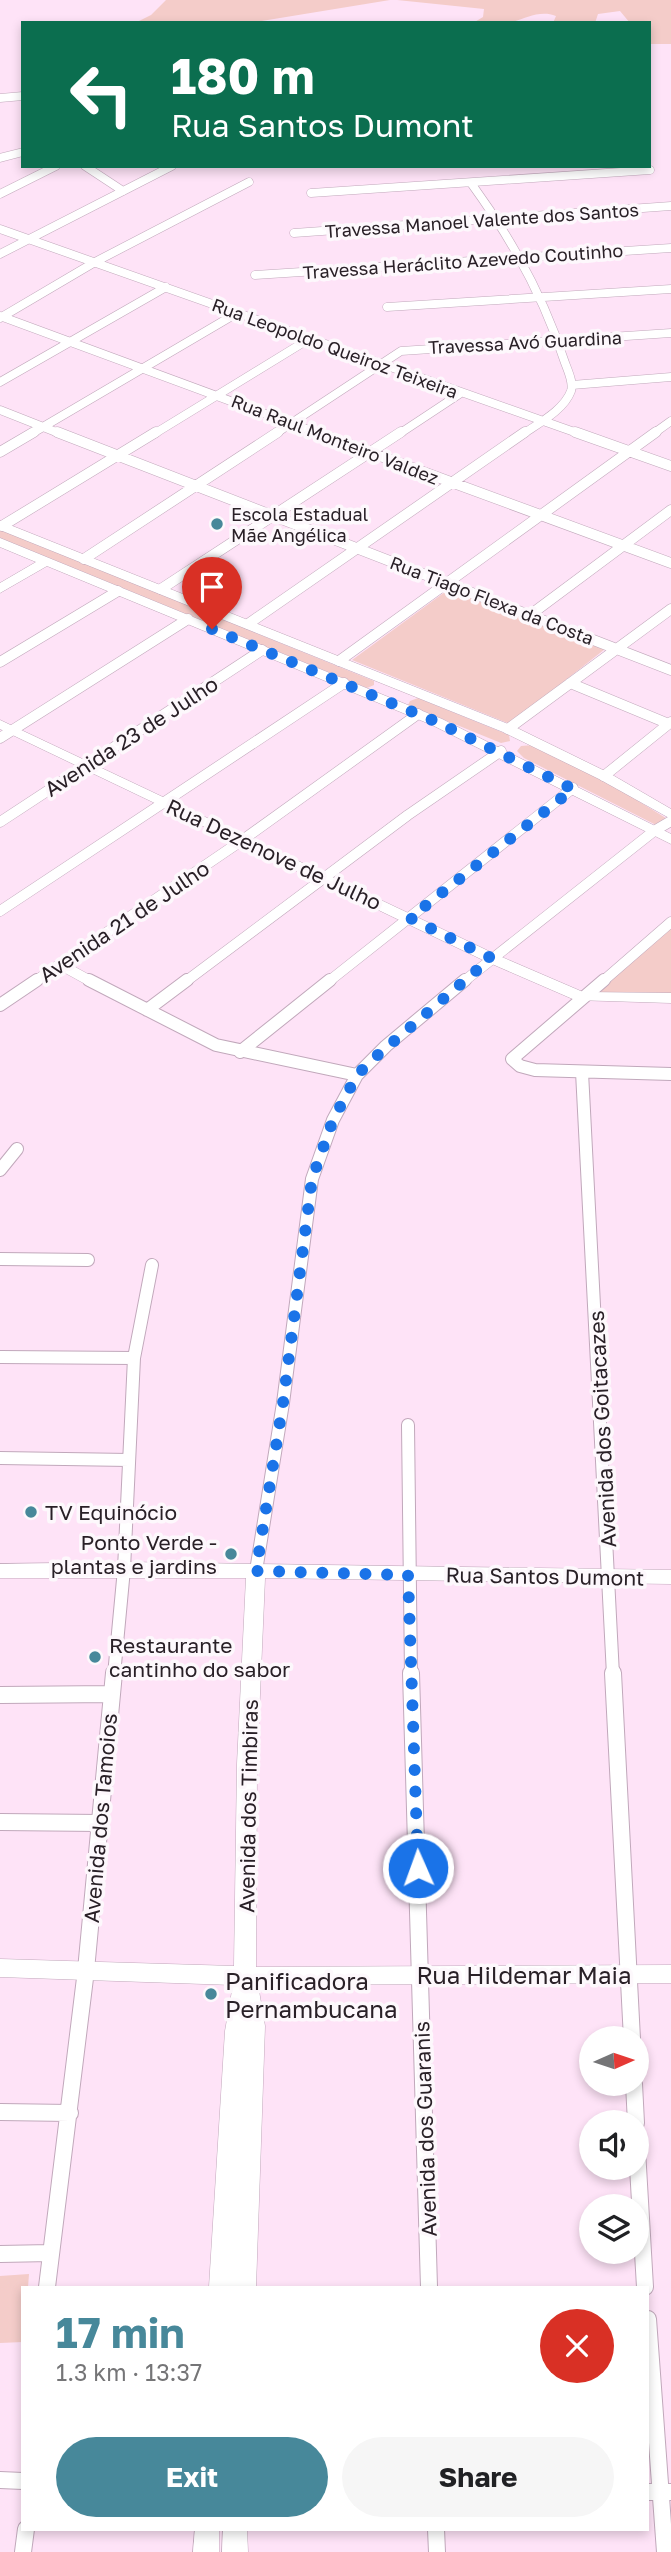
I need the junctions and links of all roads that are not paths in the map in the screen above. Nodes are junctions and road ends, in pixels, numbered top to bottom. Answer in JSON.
{"nodes":[{"id":1,"x":21,"y":96,"type":"edge"},
{"id":2,"x":0,"y":98,"type":"edge"},
{"id":3,"x":21,"y":153,"type":"edge"},
{"id":4,"x":0,"y":158,"type":"edge"},
{"id":5,"x":52,"y":168,"type":"edge"},
{"id":6,"x":88,"y":168,"type":"edge"},
{"id":7,"x":169,"y":168,"type":"edge"},
{"id":8,"x":650,"y":170,"type":"dead end"},
{"id":9,"x":249,"y":182,"type":"dead end"},
{"id":10,"x":471,"y":183,"type":"junction"},
{"id":11,"x":123,"y":191,"type":"junction"},
{"id":12,"x":311,"y":193,"type":"dead end"},
{"id":13,"x":0,"y":194,"type":"edge"},
{"id":14,"x":671,"y":206,"type":"edge"},
{"id":15,"x":499,"y":220,"type":"junction"},
{"id":16,"x":0,"y":229,"type":"edge"},
{"id":17,"x":294,"y":233,"type":"dead end"},
{"id":18,"x":29,"y":239,"type":"junction"},
{"id":19,"x":671,"y":248,"type":"edge"},
{"id":20,"x":0,"y":254,"type":"edge"},
{"id":21,"x":522,"y":257,"type":"junction"},
{"id":22,"x":95,"y":262,"type":"junction"},
{"id":23,"x":255,"y":275,"type":"dead end"},
{"id":24,"x":166,"y":287,"type":"junction"},
{"id":25,"x":671,"y":289,"type":"edge"},
{"id":26,"x":541,"y":298,"type":"junction"},
{"id":27,"x":387,"y":307,"type":"dead end"},
{"id":28,"x":237,"y":313,"type":"junction"},
{"id":29,"x":1,"y":317,"type":"edge"},
{"id":30,"x":671,"y":333,"type":"edge"},
{"id":31,"x":309,"y":339,"type":"junction"},
{"id":32,"x":559,"y":340,"type":"junction"},
{"id":33,"x":72,"y":342,"type":"junction"},
{"id":34,"x":383,"y":365,"type":"junction"},
{"id":35,"x":141,"y":369,"type":"junction"},
{"id":36,"x":671,"y":377,"type":"edge"},
{"id":37,"x":0,"y":382,"type":"edge"},
{"id":38,"x":572,"y":385,"type":"junction"},
{"id":39,"x":461,"y":393,"type":"junction"},
{"id":40,"x":217,"y":395,"type":"junction"},
{"id":41,"x":0,"y":410,"type":"edge"},
{"id":42,"x":541,"y":421,"type":"junction"},
{"id":43,"x":671,"y":421,"type":"edge"},
{"id":44,"x":294,"y":422,"type":"junction"},
{"id":45,"x":44,"y":426,"type":"junction"},
{"id":46,"x":628,"y":450,"type":"junction"},
{"id":47,"x":0,"y":452,"type":"edge"},
{"id":48,"x":372,"y":452,"type":"junction"},
{"id":49,"x":118,"y":456,"type":"junction"},
{"id":50,"x":671,"y":466,"type":"edge"},
{"id":51,"x":451,"y":483,"type":"junction"},
{"id":52,"x":194,"y":485,"type":"junction"},
{"id":53,"x":671,"y":510,"type":"edge"},
{"id":54,"x":537,"y":515,"type":"junction"},
{"id":55,"x":272,"y":516,"type":"junction"},
{"id":56,"x":1,"y":525,"type":"edge"},
{"id":57,"x":0,"y":542,"type":"edge"},
{"id":58,"x":623,"y":545,"type":"junction"},
{"id":59,"x":359,"y":548,"type":"junction"},
{"id":60,"x":84,"y":559,"type":"junction"},
{"id":61,"x":47,"y":561,"type":"junction"},
{"id":62,"x":671,"y":563,"type":"edge"},
{"id":63,"x":444,"y":583,"type":"junction"},
{"id":64,"x":0,"y":589,"type":"edge"},
{"id":65,"x":160,"y":589,"type":"junction"},
{"id":66,"x":118,"y":591,"type":"junction"},
{"id":67,"x":671,"y":609,"type":"edge"},
{"id":68,"x":530,"y":615,"type":"junction"},
{"id":69,"x":188,"y":619,"type":"junction"},
{"id":70,"x":248,"y":625,"type":"junction"},
{"id":71,"x":617,"y":649,"type":"junction"},
{"id":72,"x":262,"y":650,"type":"junction"},
{"id":73,"x":339,"y":661,"type":"junction"},
{"id":74,"x":0,"y":662,"type":"edge"},
{"id":75,"x":671,"y":670,"type":"edge"},
{"id":76,"x":389,"y":681,"type":"junction"},
{"id":77,"x":344,"y":683,"type":"junction"},
{"id":78,"x":570,"y":683,"type":"junction"},
{"id":79,"x":419,"y":692,"type":"junction"},
{"id":80,"x":373,"y":694,"type":"junction"},
{"id":81,"x":401,"y":706,"type":"junction"},
{"id":82,"x":418,"y":714,"type":"junction"},
{"id":83,"x":670,"y":723,"type":"edge"},
{"id":84,"x":508,"y":729,"type":"junction"},
{"id":85,"x":4,"y":731,"type":"edge"},
{"id":86,"x":501,"y":751,"type":"junction"},
{"id":87,"x":87,"y":765,"type":"junction"},
{"id":88,"x":604,"y":776,"type":"junction"},
{"id":89,"x":573,"y":789,"type":"junction"},
{"id":90,"x":163,"y":802,"type":"junction"},
{"id":91,"x":671,"y":815,"type":"edge"},
{"id":92,"x":671,"y":821,"type":"edge"},
{"id":93,"x":0,"y":822,"type":"edge"},
{"id":94,"x":654,"y":831,"type":"junction"},
{"id":95,"x":244,"y":839,"type":"junction"},
{"id":96,"x":671,"y":840,"type":"edge"},
{"id":97,"x":324,"y":877,"type":"junction"},
{"id":98,"x":0,"y":911,"type":"edge"},
{"id":99,"x":410,"y":918,"type":"junction"},
{"id":100,"x":671,"y":922,"type":"edge"},
{"id":101,"x":491,"y":958,"type":"junction"},
{"id":102,"x":61,"y":965,"type":"junction"},
{"id":103,"x":581,"y":997,"type":"junction"},
{"id":104,"x":671,"y":999,"type":"edge"},
{"id":105,"x":0,"y":1005,"type":"edge"},
{"id":106,"x":147,"y":1010,"type":"junction"},
{"id":107,"x":240,"y":1052,"type":"junction"},
{"id":108,"x":582,"y":1072,"type":"junction"},
{"id":109,"x":671,"y":1074,"type":"edge"},
{"id":110,"x":357,"y":1075,"type":"junction"},
{"id":111,"x":17,"y":1149,"type":"dead end"},
{"id":112,"x":0,"y":1170,"type":"edge"},
{"id":113,"x":0,"y":1259,"type":"edge"},
{"id":114,"x":88,"y":1260,"type":"dead end"},
{"id":115,"x":152,"y":1265,"type":"dead end"},
{"id":116,"x":0,"y":1357,"type":"edge"},
{"id":117,"x":134,"y":1358,"type":"junction"},
{"id":118,"x":408,"y":1425,"type":"dead end"},
{"id":119,"x":0,"y":1458,"type":"edge"},
{"id":120,"x":129,"y":1460,"type":"junction"},
{"id":121,"x":124,"y":1569,"type":"junction"},
{"id":122,"x":0,"y":1571,"type":"edge"},
{"id":123,"x":256,"y":1571,"type":"junction"},
{"id":124,"x":408,"y":1575,"type":"junction"},
{"id":125,"x":610,"y":1576,"type":"junction"},
{"id":126,"x":671,"y":1577,"type":"edge"},
{"id":127,"x":112,"y":1694,"type":"junction"},
{"id":128,"x":0,"y":1695,"type":"edge"},
{"id":129,"x":0,"y":1822,"type":"edge"},
{"id":130,"x":100,"y":1823,"type":"junction"},
{"id":131,"x":0,"y":1968,"type":"edge"},
{"id":132,"x":86,"y":1970,"type":"junction"},
{"id":133,"x":630,"y":1973,"type":"junction"},
{"id":134,"x":421,"y":1975,"type":"junction"},
{"id":135,"x":671,"y":1975,"type":"edge"},
{"id":136,"x":246,"y":1976,"type":"junction"},
{"id":137,"x":632,"y":2026,"type":"edge"},
{"id":138,"x":0,"y":2112,"type":"edge"},
{"id":139,"x":70,"y":2113,"type":"junction"},
{"id":140,"x":639,"y":2180,"type":"edge"},
{"id":141,"x":50,"y":2253,"type":"junction"},
{"id":142,"x":0,"y":2254,"type":"edge"},
{"id":143,"x":47,"y":2286,"type":"edge"},
{"id":144,"x":221,"y":2286,"type":"edge"},
{"id":145,"x":244,"y":2286,"type":"edge"},
{"id":146,"x":429,"y":2286,"type":"edge"},
{"id":147,"x":645,"y":2286,"type":"edge"},
{"id":148,"x":649,"y":2333,"type":"edge"},
{"id":149,"x":0,"y":2480,"type":"edge"},
{"id":150,"x":21,"y":2481,"type":"edge"},
{"id":151,"x":660,"y":2492,"type":"edge"},
{"id":152,"x":26,"y":2531,"type":"edge"},
{"id":153,"x":207,"y":2531,"type":"edge"},
{"id":154,"x":235,"y":2531,"type":"edge"},
{"id":155,"x":436,"y":2531,"type":"edge"},
{"id":156,"x":23,"y":2552,"type":"edge"},
{"id":157,"x":206,"y":2552,"type":"edge"},
{"id":158,"x":234,"y":2552,"type":"edge"},
{"id":159,"x":437,"y":2552,"type":"edge"},
{"id":160,"x":665,"y":2552,"type":"edge"}],
"edges":[{"from":1,"to":2,"type":"street"},
{"from":3,"to":4,"type":"street"},
{"from":5,"to":13,"type":"street"},
{"from":6,"to":11,"type":"street"},
{"from":7,"to":11,"type":"street"},
{"from":8,"to":10,"type":"street"},
{"from":9,"to":22,"type":"street"},
{"from":10,"to":12,"type":"street"},
{"from":10,"to":15,"type":"street"},
{"from":11,"to":18,"type":"street"},
{"from":14,"to":15,"type":"street","name":"Travessa Manoel Valente dos Santos"},
{"from":15,"to":17,"type":"street","name":"Travessa Manoel Valente dos Santos"},
{"from":15,"to":21,"type":"street"},
{"from":16,"to":18,"type":"street","name":"Rua Leopoldo Queiroz Teixeira"},
{"from":18,"to":20,"type":"street"},
{"from":18,"to":22,"type":"street","name":"Rua Leopoldo Queiroz Teixeira"},
{"from":19,"to":21,"type":"street","name":"Travessa Heráclito Azevedo Coutinho"},
{"from":21,"to":23,"type":"street","name":"Travessa Heráclito Azevedo Coutinho"},
{"from":21,"to":26,"type":"street"},
{"from":22,"to":24,"type":"street","name":"Rua Leopoldo Queiroz Teixeira"},
{"from":22,"to":29,"type":"street"},
{"from":24,"to":28,"type":"street","name":"Rua Leopoldo Queiroz Teixeira"},
{"from":24,"to":33,"type":"street"},
{"from":25,"to":26,"type":"street"},
{"from":26,"to":27,"type":"street"},
{"from":26,"to":32,"type":"street"},
{"from":28,"to":31,"type":"street","name":"Rua Leopoldo Queiroz Teixeira"},
{"from":28,"to":35,"type":"street"},
{"from":29,"to":33,"type":"street","name":"Rua Raul Monteiro Valdez"},
{"from":30,"to":32,"type":"street","name":"Travessa Avó Guardina"},
{"from":31,"to":34,"type":"street","name":"Rua Leopoldo Queiroz Teixeira"},
{"from":31,"to":40,"type":"street"},
{"from":32,"to":34,"type":"street","name":"Travessa Avó Guardina"},
{"from":32,"to":38,"type":"street"},
{"from":33,"to":35,"type":"street","name":"Rua Raul Monteiro Valdez"},
{"from":33,"to":37,"type":"street"},
{"from":34,"to":39,"type":"street","name":"Rua Leopoldo Queiroz Teixeira"},
{"from":34,"to":44,"type":"street","name":"Travessa Avó Guardina"},
{"from":35,"to":40,"type":"street","name":"Rua Raul Monteiro Valdez"},
{"from":35,"to":45,"type":"street"},
{"from":36,"to":38,"type":"street"},
{"from":38,"to":42,"type":"street"},
{"from":39,"to":42,"type":"street","name":"Rua Leopoldo Queiroz Teixeira"},
{"from":39,"to":48,"type":"street"},
{"from":40,"to":44,"type":"street","name":"Rua Raul Monteiro Valdez"},
{"from":40,"to":49,"type":"street"},
{"from":41,"to":45,"type":"street","name":"Rua Tiago Flexa da Costa"},
{"from":42,"to":46,"type":"street","name":"Rua Leopoldo Queiroz Teixeira"},
{"from":42,"to":51,"type":"street"},
{"from":43,"to":46,"type":"street"},
{"from":44,"to":48,"type":"street","name":"Rua Raul Monteiro Valdez"},
{"from":44,"to":52,"type":"street","name":"Travessa Avó Guardina"},
{"from":45,"to":47,"type":"street"},
{"from":45,"to":49,"type":"street","name":"Rua Tiago Flexa da Costa"},
{"from":46,"to":50,"type":"street","name":"Rua Leopoldo Queiroz Teixeira"},
{"from":46,"to":54,"type":"street"},
{"from":48,"to":51,"type":"street","name":"Rua Raul Monteiro Valdez"},
{"from":48,"to":55,"type":"street"},
{"from":49,"to":52,"type":"street","name":"Rua Tiago Flexa da Costa"},
{"from":49,"to":56,"type":"street"},
{"from":51,"to":54,"type":"street","name":"Rua Raul Monteiro Valdez"},
{"from":51,"to":59,"type":"street"},
{"from":52,"to":55,"type":"street","name":"Rua Tiago Flexa da Costa"},
{"from":52,"to":60,"type":"street","name":"Travessa Avó Guardina"},
{"from":53,"to":58,"type":"street"},
{"from":54,"to":58,"type":"street","name":"Rua Raul Monteiro Valdez"},
{"from":54,"to":63,"type":"street"},
{"from":55,"to":59,"type":"street","name":"Rua Tiago Flexa da Costa"},
{"from":55,"to":65,"type":"street"},
{"from":56,"to":60,"type":"main road"},
{"from":57,"to":61,"type":"main road"},
{"from":58,"to":62,"type":"street","name":"Rua Raul Monteiro Valdez"},
{"from":58,"to":68,"type":"street"},
{"from":59,"to":63,"type":"street","name":"Rua Tiago Flexa da Costa"},
{"from":59,"to":70,"type":"street"},
{"from":60,"to":65,"type":"main road"},
{"from":61,"to":64,"type":"main road"},
{"from":61,"to":66,"type":"main road"},
{"from":63,"to":68,"type":"street","name":"Rua Tiago Flexa da Costa"},
{"from":63,"to":73,"type":"street"},
{"from":65,"to":70,"type":"main road"},
{"from":66,"to":69,"type":"main road"},
{"from":66,"to":74,"type":"street"},
{"from":67,"to":71,"type":"street"},
{"from":68,"to":71,"type":"street","name":"Rua Tiago Flexa da Costa"},
{"from":69,"to":72,"type":"main road"},
{"from":69,"to":85,"type":"street"},
{"from":70,"to":73,"type":"main road"},
{"from":71,"to":75,"type":"street","name":"Rua Tiago Flexa da Costa"},
{"from":71,"to":78,"type":"street"},
{"from":72,"to":77,"type":"main road"},
{"from":72,"to":87,"type":"street","name":"Avenida 23 de Julho"},
{"from":73,"to":76,"type":"main road"},
{"from":76,"to":79,"type":"main road"},
{"from":76,"to":80,"type":"main road"},
{"from":77,"to":80,"type":"main road"},
{"from":77,"to":90,"type":"street"},
{"from":78,"to":83,"type":"street"},
{"from":78,"to":84,"type":"street"},
{"from":79,"to":81,"type":"main road"},
{"from":79,"to":84,"type":"main road"},
{"from":80,"to":81,"type":"main road"},
{"from":81,"to":82,"type":"main road"},
{"from":82,"to":86,"type":"main road"},
{"from":82,"to":95,"type":"street","name":"Avenida 21 de Julho"},
{"from":83,"to":88,"type":"street"},
{"from":84,"to":88,"type":"main road"},
{"from":85,"to":87,"type":"main road","name":"Rua Dezenove de Julho"},
{"from":86,"to":89,"type":"main road"},
{"from":86,"to":97,"type":"street"},
{"from":87,"to":90,"type":"main road","name":"Rua Dezenove de Julho"},
{"from":87,"to":93,"type":"street","name":"Avenida 23 de Julho"},
{"from":88,"to":91,"type":"main road"},
{"from":89,"to":94,"type":"main road"},
{"from":89,"to":99,"type":"street"},
{"from":90,"to":95,"type":"main road","name":"Rua Dezenove de Julho"},
{"from":90,"to":98,"type":"street"},
{"from":92,"to":94,"type":"street","name":"Avenida dos Timbiras"},
{"from":94,"to":96,"type":"main road"},
{"from":94,"to":101,"type":"street","name":"Avenida dos Timbiras"},
{"from":95,"to":97,"type":"main road","name":"Rua Dezenove de Julho"},
{"from":95,"to":102,"type":"street","name":"Avenida 21 de Julho"},
{"from":97,"to":99,"type":"main road","name":"Rua Dezenove de Julho"},
{"from":97,"to":106,"type":"street"},
{"from":99,"to":101,"type":"main road","name":"Rua Dezenove de Julho"},
{"from":99,"to":107,"type":"street"},
{"from":100,"to":103,"type":"street"},
{"from":101,"to":103,"type":"main road","name":"Rua Dezenove de Julho"},
{"from":101,"to":110,"type":"street","name":"Avenida dos Timbiras"},
{"from":102,"to":105,"type":"street","name":"Avenida 21 de Julho"},
{"from":102,"to":106,"type":"street"},
{"from":103,"to":104,"type":"main road","name":"Rua Dezenove de Julho"},
{"from":103,"to":108,"type":"street"},
{"from":106,"to":107,"type":"street"},
{"from":107,"to":110,"type":"street"},
{"from":108,"to":109,"type":"street"},
{"from":108,"to":125,"type":"street","name":"Avenida dos Goitacazes"},
{"from":110,"to":123,"type":"street","name":"Avenida dos Timbiras"},
{"from":111,"to":112,"type":"street"},
{"from":113,"to":114,"type":"street"},
{"from":115,"to":117,"type":"street","name":"Avenida dos Tamoios"},
{"from":116,"to":117,"type":"street"},
{"from":117,"to":120,"type":"street","name":"Avenida dos Tamoios"},
{"from":118,"to":124,"type":"street","name":"Avenida dos Guaranis"},
{"from":119,"to":120,"type":"street"},
{"from":120,"to":121,"type":"street","name":"Avenida dos Tamoios"},
{"from":121,"to":122,"type":"main road","name":"Rua Santos Dumont"},
{"from":121,"to":123,"type":"main road","name":"Rua Santos Dumont"},
{"from":121,"to":127,"type":"street","name":"Avenida dos Tamoios"},
{"from":123,"to":124,"type":"main road","name":"Rua Santos Dumont"},
{"from":123,"to":136,"type":"main road","name":"Avenida dos Timbiras"},
{"from":124,"to":125,"type":"main road","name":"Rua Santos Dumont"},
{"from":124,"to":134,"type":"street","name":"Avenida dos Guaranis"},
{"from":125,"to":126,"type":"main road","name":"Rua Santos Dumont"},
{"from":125,"to":133,"type":"street","name":"Avenida dos Goitacazes"},
{"from":127,"to":128,"type":"street"},
{"from":127,"to":130,"type":"street","name":"Avenida dos Tamoios"},
{"from":129,"to":130,"type":"street"},
{"from":130,"to":132,"type":"street","name":"Avenida dos Tamoios"},
{"from":131,"to":132,"type":"main road","name":"Rua Hildemar Maia"},
{"from":132,"to":136,"type":"main road","name":"Rua Hildemar Maia"},
{"from":132,"to":139,"type":"street","name":"Avenida dos Tamoios"},
{"from":133,"to":134,"type":"main road","name":"Rua Hildemar Maia"},
{"from":133,"to":135,"type":"main road","name":"Rua Hildemar Maia"},
{"from":133,"to":137,"type":"street","name":"Avenida dos Goitacazes"},
{"from":134,"to":136,"type":"main road","name":"Rua Hildemar Maia"},
{"from":134,"to":146,"type":"street","name":"Avenida dos Guaranis"},
{"from":136,"to":144,"type":"main road","name":"Avenida dos Timbiras"},
{"from":136,"to":145,"type":"main road","name":"Avenida dos Timbiras"},
{"from":138,"to":139,"type":"street"},
{"from":139,"to":141,"type":"street","name":"Avenida dos Tamoios"},
{"from":140,"to":147,"type":"street"},
{"from":141,"to":142,"type":"street"},
{"from":141,"to":143,"type":"street","name":"Avenida dos Tamoios"},
{"from":148,"to":151,"type":"street"},
{"from":149,"to":150,"type":"street"},
{"from":151,"to":160,"type":"street"},
{"from":152,"to":156,"type":"street"},
{"from":153,"to":157,"type":"main road"},
{"from":154,"to":158,"type":"main road"},
{"from":155,"to":159,"type":"street"}]}
